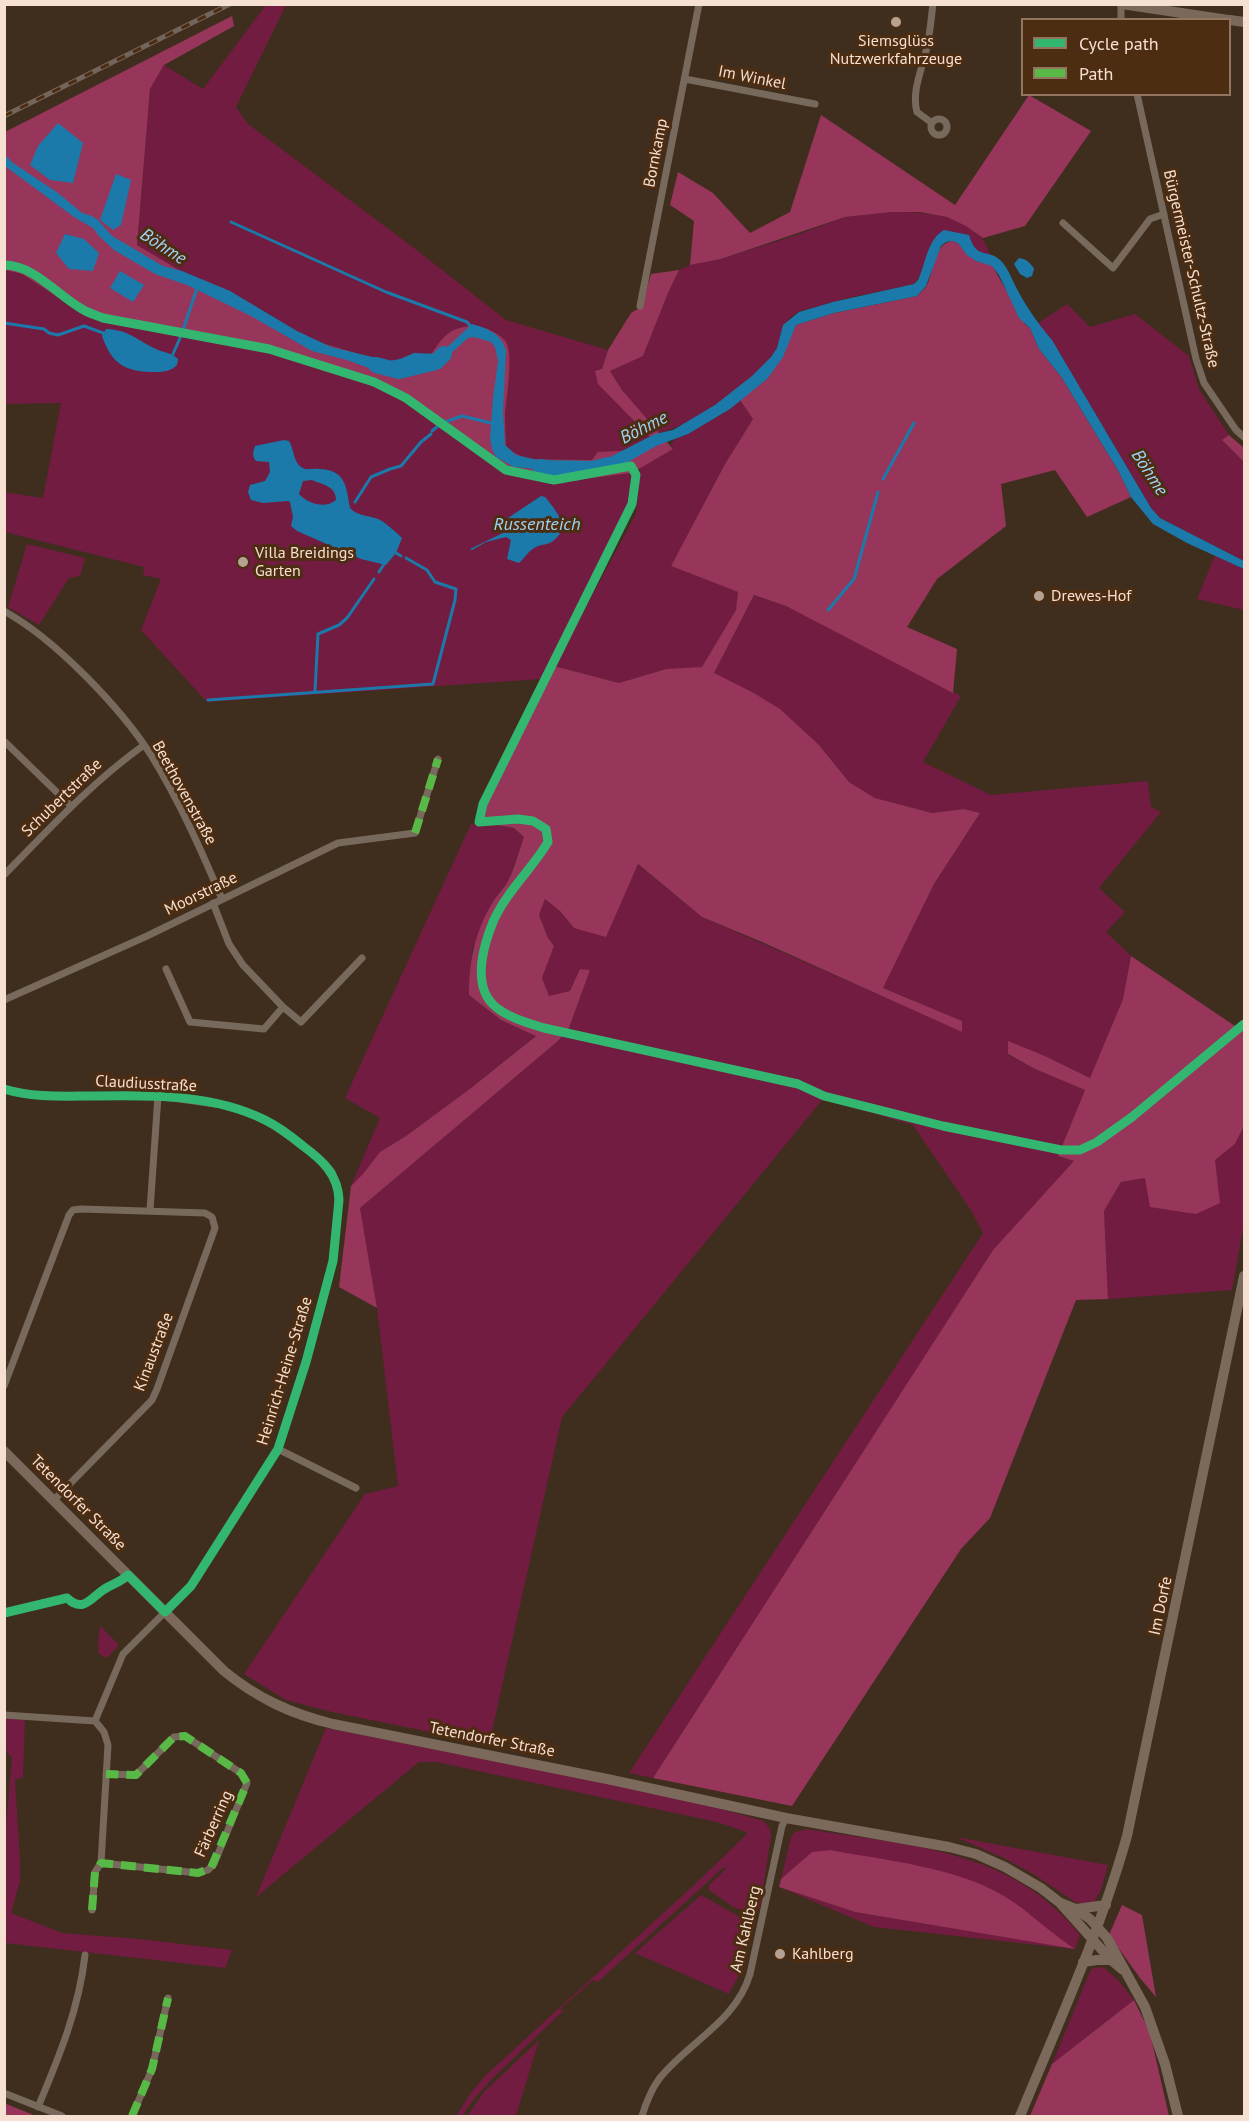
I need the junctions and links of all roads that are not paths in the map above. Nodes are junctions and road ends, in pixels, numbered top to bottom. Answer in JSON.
{"nodes":[{"id":1,"x":699,"y":4,"type":"edge"},
{"id":2,"x":933,"y":4,"type":"edge"},
{"id":3,"x":1122,"y":4,"type":"edge"},
{"id":4,"x":1216,"y":18,"type":"edge"},
{"id":5,"x":685,"y":79,"type":"junction"},
{"id":6,"x":1137,"y":96,"type":"edge"},
{"id":7,"x":815,"y":104,"type":"dead end"},
{"id":8,"x":932,"y":123,"type":"dead end"},
{"id":9,"x":1164,"y":214,"type":"junction"},
{"id":10,"x":1063,"y":223,"type":"dead end"},
{"id":11,"x":640,"y":306,"type":"dead end"},
{"id":12,"x":1245,"y":437,"type":"edge"},
{"id":13,"x":4,"y":611,"type":"edge"},
{"id":14,"x":4,"y":741,"type":"edge"},
{"id":15,"x":144,"y":745,"type":"junction"},
{"id":16,"x":438,"y":759,"type":"dead end"},
{"id":17,"x":71,"y":806,"type":"junction"},
{"id":18,"x":4,"y":875,"type":"edge"},
{"id":19,"x":222,"y":899,"type":"junction"},
{"id":20,"x":213,"y":903,"type":"junction"},
{"id":21,"x":362,"y":958,"type":"dead end"},
{"id":22,"x":166,"y":969,"type":"dead end"},
{"id":23,"x":4,"y":1000,"type":"edge"},
{"id":24,"x":283,"y":1007,"type":"junction"},
{"id":25,"x":4,"y":1089,"type":"edge"},
{"id":26,"x":158,"y":1096,"type":"junction"},
{"id":27,"x":150,"y":1210,"type":"junction"},
{"id":28,"x":338,"y":1213,"type":"joint"},
{"id":29,"x":1245,"y":1276,"type":"edge"},
{"id":30,"x":4,"y":1386,"type":"edge"},
{"id":31,"x":278,"y":1449,"type":"junction"},
{"id":32,"x":4,"y":1451,"type":"edge"},
{"id":33,"x":356,"y":1488,"type":"dead end"},
{"id":34,"x":54,"y":1500,"type":"junction"},
{"id":35,"x":72,"y":1603,"type":"dead end"},
{"id":36,"x":165,"y":1612,"type":"junction"},
{"id":37,"x":4,"y":1613,"type":"edge"},
{"id":38,"x":4,"y":1715,"type":"edge"},
{"id":39,"x":95,"y":1721,"type":"junction"},
{"id":40,"x":106,"y":1774,"type":"junction"},
{"id":41,"x":786,"y":1818,"type":"junction"},
{"id":42,"x":101,"y":1863,"type":"junction"},
{"id":43,"x":1059,"y":1902,"type":"junction"},
{"id":44,"x":1106,"y":1905,"type":"junction"},
{"id":45,"x":1076,"y":1909,"type":"junction"},
{"id":46,"x":92,"y":1910,"type":"dead end"},
{"id":47,"x":1098,"y":1926,"type":"junction"},
{"id":48,"x":1093,"y":1938,"type":"junction"},
{"id":49,"x":85,"y":1955,"type":"dead end"},
{"id":50,"x":1111,"y":1960,"type":"junction"},
{"id":51,"x":1083,"y":1962,"type":"junction"},
{"id":52,"x":1124,"y":1970,"type":"junction"},
{"id":53,"x":168,"y":1998,"type":"dead end"},
{"id":54,"x":4,"y":2093,"type":"edge"},
{"id":55,"x":38,"y":2107,"type":"junction"},
{"id":56,"x":62,"y":2116,"type":"edge"},
{"id":57,"x":132,"y":2116,"type":"edge"},
{"id":58,"x":642,"y":2116,"type":"edge"},
{"id":59,"x":1020,"y":2116,"type":"edge"},
{"id":60,"x":1178,"y":2116,"type":"edge"}],
"edges":[{"from":1,"to":5,"type":"street","name":"Bornkamp"},
{"from":2,"to":8,"type":"street"},
{"from":3,"to":4,"type":"street"},
{"from":5,"to":7,"type":"street","name":"Im Winkel"},
{"from":5,"to":11,"type":"street","name":"Bornkamp"},
{"from":6,"to":9,"type":"street","name":"Bürgermeister-Schultz-Straße"},
{"from":9,"to":10,"type":"street"},
{"from":9,"to":12,"type":"street","name":"Bürgermeister-Schultz-Straße"},
{"from":13,"to":15,"type":"street","name":"Beethovenstraße"},
{"from":14,"to":17,"type":"street"},
{"from":15,"to":17,"type":"street","name":"Schubertstraße"},
{"from":15,"to":19,"type":"street","name":"Beethovenstraße"},
{"from":16,"to":19,"type":"street","name":"Moorstraße"},
{"from":17,"to":18,"type":"street","name":"Schubertstraße"},
{"from":19,"to":20,"type":"street","name":"Moorstraße"},
{"from":20,"to":23,"type":"street","name":"Moorstraße"},
{"from":20,"to":24,"type":"street"},
{"from":21,"to":24,"type":"street"},
{"from":22,"to":24,"type":"street"},
{"from":25,"to":26,"type":"street","name":"Claudiusstraße"},
{"from":26,"to":27,"type":"street"},
{"from":26,"to":28,"type":"street","name":"Claudiusstraße"},
{"from":27,"to":30,"type":"street"},
{"from":27,"to":34,"type":"street","name":"Kinaustraße"},
{"from":28,"to":31,"type":"street","name":"Heinrich-Heine-Straße"},
{"from":29,"to":44,"type":"street","name":"Im Dorfe"},
{"from":31,"to":33,"type":"street","name":"Heinrich-Heine-Straße"},
{"from":31,"to":36,"type":"street","name":"Heinrich-Heine-Straße"},
{"from":32,"to":34,"type":"street","name":"Tetendorfer Straße"},
{"from":34,"to":36,"type":"street","name":"Tetendorfer Straße"},
{"from":35,"to":37,"type":"street"},
{"from":36,"to":39,"type":"street","name":"Heinrich-Heine-Straße"},
{"from":36,"to":41,"type":"street","name":"Tetendorfer Straße"},
{"from":38,"to":39,"type":"street"},
{"from":39,"to":40,"type":"street"},
{"from":40,"to":42,"type":"street"},
{"from":40,"to":42,"type":"street","name":"Färberring"},
{"from":41,"to":43,"type":"street","name":"Tetendorfer Straße"},
{"from":41,"to":58,"type":"street","name":"Am Kahlberg"},
{"from":42,"to":46,"type":"street"},
{"from":43,"to":45,"type":"street","name":"Tetendorfer Straße"},
{"from":43,"to":48,"type":"street","name":"Tetendorfer Straße"},
{"from":44,"to":45,"type":"street","name":"Tetendorfer Straße"},
{"from":44,"to":47,"type":"street","name":"Im Dorfe"},
{"from":45,"to":47,"type":"street","name":"Tetendorfer Straße"},
{"from":47,"to":48,"type":"street","name":"Im Dorfe"},
{"from":47,"to":52,"type":"street","name":"Tetendorfer Straße"},
{"from":48,"to":50,"type":"street","name":"Tetendorfer Straße"},
{"from":48,"to":51,"type":"street","name":"Im Dorfe"},
{"from":49,"to":55,"type":"street"},
{"from":50,"to":51,"type":"street"},
{"from":50,"to":52,"type":"street","name":"Tetendorfer Straße"},
{"from":51,"to":59,"type":"street","name":"Im Dorfe"},
{"from":52,"to":60,"type":"street","name":"Tetendorfer Straße"},
{"from":53,"to":57,"type":"street"},
{"from":54,"to":55,"type":"street"},
{"from":55,"to":56,"type":"street"}]}
